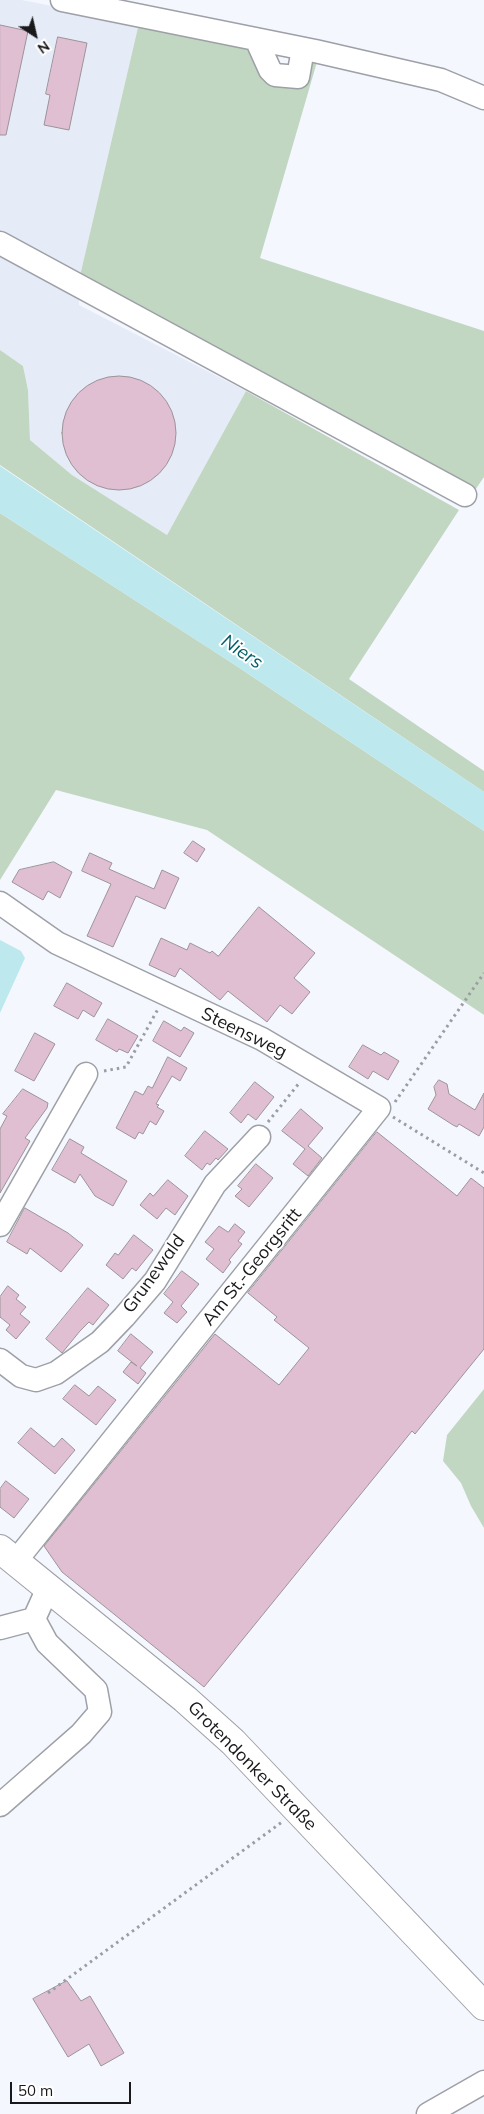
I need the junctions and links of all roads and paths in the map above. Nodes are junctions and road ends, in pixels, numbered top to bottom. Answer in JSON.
{"nodes":[{"id":1,"x":62,"y":0,"type":"edge"},
{"id":2,"x":256,"y":38,"type":"junction"},
{"id":3,"x":303,"y":48,"type":"junction"},
{"id":4,"x":484,"y":98,"type":"edge"},
{"id":5,"x":0,"y":243,"type":"edge"},
{"id":6,"x":465,"y":495,"type":"dead end"},
{"id":7,"x":0,"y":903,"type":"edge"},
{"id":8,"x":484,"y":973,"type":"edge"},
{"id":9,"x":165,"y":995,"type":"junction"},
{"id":10,"x":312,"y":1068,"type":"junction"},
{"id":11,"x":86,"y":1074,"type":"joint"},
{"id":12,"x":378,"y":1108,"type":"junction"},
{"id":13,"x":259,"y":1136,"type":"joint"},
{"id":14,"x":484,"y":1173,"type":"edge"},
{"id":15,"x":0,"y":1224,"type":"edge"},
{"id":16,"x":0,"y":1360,"type":"edge"},
{"id":17,"x":8,"y":1556,"type":"edge"},
{"id":18,"x":48,"y":1588,"type":"junction"},
{"id":19,"x":34,"y":1619,"type":"junction"},
{"id":20,"x":0,"y":1628,"type":"edge"},
{"id":21,"x":0,"y":1805,"type":"edge"},
{"id":22,"x":298,"y":1811,"type":"junction"},
{"id":23,"x":48,"y":1993,"type":"dead end"},
{"id":24,"x":484,"y":2006,"type":"edge"},
{"id":25,"x":484,"y":2082,"type":"edge"},
{"id":26,"x":451,"y":2108,"type":"edge"},
{"id":27,"x":428,"y":2114,"type":"edge"}],
"edges":[{"from":1,"to":2,"type":"street"},
{"from":2,"to":3,"type":"street"},
{"from":2,"to":3,"type":"street"},
{"from":3,"to":4,"type":"street"},
{"from":5,"to":6,"type":"street"},
{"from":7,"to":9,"type":"street","name":"Steensweg"},
{"from":8,"to":12,"type":"path"},
{"from":9,"to":10,"type":"street","name":"Steensweg"},
{"from":9,"to":11,"type":"path"},
{"from":10,"to":12,"type":"street","name":"Steensweg"},
{"from":10,"to":13,"type":"path"},
{"from":11,"to":15,"type":"street"},
{"from":12,"to":14,"type":"path"},
{"from":12,"to":17,"type":"street","name":"Am St.-Georgsritt"},
{"from":13,"to":16,"type":"street","name":"Grunewald"},
{"from":17,"to":18,"type":"main road","name":"Grotendonker Straße"},
{"from":18,"to":19,"type":"street"},
{"from":18,"to":22,"type":"main road","name":"Grotendonker Straße"},
{"from":19,"to":20,"type":"street"},
{"from":19,"to":21,"type":"street"},
{"from":22,"to":23,"type":"path"},
{"from":22,"to":24,"type":"main road","name":"Grotendonker Straße"},
{"from":25,"to":26,"type":"street"},
{"from":26,"to":27,"type":"street"}]}
